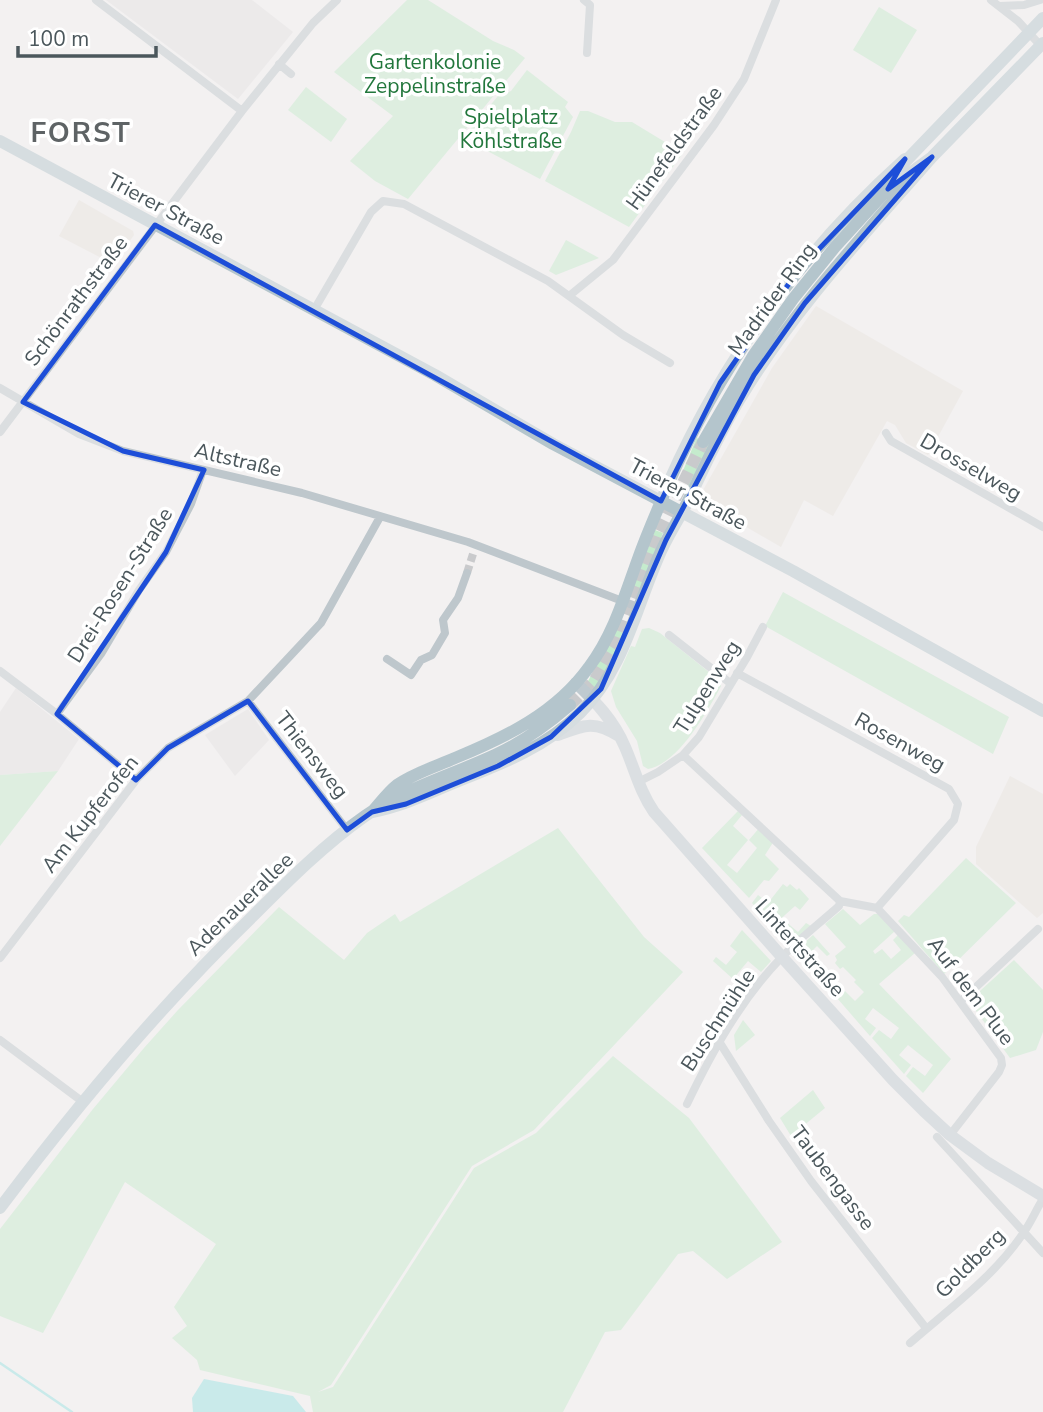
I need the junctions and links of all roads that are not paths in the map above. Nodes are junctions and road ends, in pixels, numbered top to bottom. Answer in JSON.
{"nodes":[{"id":1,"x":96,"y":0,"type":"edge"},
{"id":2,"x":337,"y":0,"type":"edge"},
{"id":3,"x":584,"y":0,"type":"edge"},
{"id":4,"x":776,"y":0,"type":"edge"},
{"id":5,"x":991,"y":0,"type":"edge"},
{"id":6,"x":1040,"y":0,"type":"edge"},
{"id":7,"x":1000,"y":6,"type":"junction"},
{"id":8,"x":1043,"y":18,"type":"edge"},
{"id":9,"x":1029,"y":32,"type":"junction"},
{"id":10,"x":1042,"y":44,"type":"edge"},
{"id":11,"x":587,"y":53,"type":"dead end"},
{"id":12,"x":279,"y":64,"type":"junction"},
{"id":13,"x":291,"y":74,"type":"dead end"},
{"id":14,"x":242,"y":111,"type":"junction"},
{"id":15,"x":0,"y":141,"type":"edge"},
{"id":16,"x":932,"y":157,"type":"junction"},
{"id":17,"x":905,"y":159,"type":"junction"},
{"id":18,"x":887,"y":190,"type":"junction"},
{"id":19,"x":155,"y":225,"type":"junction"},
{"id":20,"x":569,"y":296,"type":"junction"},
{"id":21,"x":314,"y":310,"type":"junction"},
{"id":22,"x":670,"y":363,"type":"dead end"},
{"id":23,"x":0,"y":388,"type":"edge"},
{"id":24,"x":23,"y":401,"type":"junction"},
{"id":25,"x":0,"y":432,"type":"edge"},
{"id":26,"x":886,"y":433,"type":"dead end"},
{"id":27,"x":703,"y":442,"type":"tunnel mouth"},
{"id":28,"x":204,"y":470,"type":"junction"},
{"id":29,"x":661,"y":501,"type":"junction"},
{"id":30,"x":682,"y":512,"type":"junction"},
{"id":31,"x":380,"y":517,"type":"junction"},
{"id":32,"x":1043,"y":527,"type":"edge"},
{"id":33,"x":467,"y":573,"type":"tunnel mouth"},
{"id":34,"x":622,"y":601,"type":"junction"},
{"id":35,"x":638,"y":607,"type":"junction"},
{"id":36,"x":763,"y":627,"type":"dead end"},
{"id":37,"x":669,"y":635,"type":"dead end"},
{"id":38,"x":387,"y":659,"type":"dead end"},
{"id":39,"x":0,"y":671,"type":"edge"},
{"id":40,"x":737,"y":673,"type":"junction"},
{"id":41,"x":576,"y":683,"type":"junction"},
{"id":42,"x":730,"y":683,"type":"junction"},
{"id":43,"x":593,"y":699,"type":"junction"},
{"id":44,"x":248,"y":701,"type":"junction"},
{"id":45,"x":570,"y":705,"type":"tunnel mouth"},
{"id":46,"x":1043,"y":712,"type":"edge"},
{"id":47,"x":57,"y":714,"type":"junction"},
{"id":48,"x":620,"y":736,"type":"junction"},
{"id":49,"x":551,"y":737,"type":"junction"},
{"id":50,"x":683,"y":755,"type":"junction"},
{"id":51,"x":136,"y":780,"type":"junction"},
{"id":52,"x":638,"y":782,"type":"junction"},
{"id":53,"x":372,"y":812,"type":"junction"},
{"id":54,"x":347,"y":830,"type":"junction"},
{"id":55,"x":840,"y":901,"type":"junction"},
{"id":56,"x":877,"y":908,"type":"junction"},
{"id":57,"x":1038,"y":929,"type":"dead end"},
{"id":58,"x":782,"y":957,"type":"junction"},
{"id":59,"x":0,"y":958,"type":"edge"},
{"id":60,"x":961,"y":1001,"type":"junction"},
{"id":61,"x":0,"y":1040,"type":"edge"},
{"id":62,"x":720,"y":1043,"type":"junction"},
{"id":63,"x":83,"y":1102,"type":"junction"},
{"id":64,"x":687,"y":1104,"type":"dead end"},
{"id":65,"x":950,"y":1135,"type":"junction"},
{"id":66,"x":937,"y":1137,"type":"dead end"},
{"id":67,"x":1043,"y":1198,"type":"edge"},
{"id":68,"x":0,"y":1208,"type":"edge"},
{"id":69,"x":1023,"y":1233,"type":"junction"},
{"id":70,"x":1043,"y":1253,"type":"edge"},
{"id":71,"x":926,"y":1328,"type":"junction"},
{"id":72,"x":910,"y":1343,"type":"dead end"}],
"edges":[{"from":1,"to":14,"type":"street"},
{"from":2,"to":12,"type":"street","name":"Schönrathstraße"},
{"from":3,"to":11,"type":"street"},
{"from":4,"to":20,"type":"street","name":"Hünefeldstraße"},
{"from":5,"to":7,"type":"street"},
{"from":6,"to":7,"type":"street"},
{"from":7,"to":9,"type":"street"},
{"from":8,"to":9,"type":"main road","name":"Madrider Ring"},
{"from":9,"to":10,"type":"street"},
{"from":9,"to":17,"type":"main road","name":"Madrider Ring"},
{"from":10,"to":16,"type":"main road","name":"Madrider Ring"},
{"from":12,"to":13,"type":"street"},
{"from":12,"to":14,"type":"street","name":"Schönrathstraße"},
{"from":14,"to":19,"type":"street","name":"Schönrathstraße"},
{"from":15,"to":19,"type":"main road","name":"Trierer Straße"},
{"from":16,"to":18,"type":"main road","name":"Madrider Ring"},
{"from":16,"to":30,"type":"main road"},
{"from":17,"to":18,"type":"main road","name":"Madrider Ring"},
{"from":17,"to":29,"type":"main road"},
{"from":18,"to":27,"type":"main road","name":"Madrider Ring"},
{"from":19,"to":21,"type":"main road","name":"Trierer Straße"},
{"from":19,"to":24,"type":"street","name":"Schönrathstraße"},
{"from":20,"to":21,"type":"street"},
{"from":20,"to":22,"type":"street"},
{"from":21,"to":29,"type":"main road","name":"Trierer Straße"},
{"from":23,"to":24,"type":"street","name":"Altstraße"},
{"from":24,"to":25,"type":"street","name":"Schönrathstraße"},
{"from":24,"to":28,"type":"street","name":"Altstraße"},
{"from":26,"to":32,"type":"street","name":"Drosselweg"},
{"from":28,"to":31,"type":"street","name":"Altstraße"},
{"from":28,"to":47,"type":"street","name":"Drei-Rosen-Straße"},
{"from":29,"to":30,"type":"main road","name":"Trierer Straße"},
{"from":29,"to":34,"type":"main road"},
{"from":30,"to":35,"type":"main road"},
{"from":30,"to":46,"type":"main road","name":"Trierer Straße"},
{"from":31,"to":34,"type":"street","name":"Altstraße"},
{"from":31,"to":44,"type":"street","name":"Am Kupferofen"},
{"from":33,"to":38,"type":"street"},
{"from":34,"to":35,"type":"street","name":"Altstraße"},
{"from":34,"to":41,"type":"main road"},
{"from":35,"to":43,"type":"main road"},
{"from":36,"to":40,"type":"street","name":"Tulpenweg"},
{"from":37,"to":42,"type":"street"},
{"from":39,"to":47,"type":"street"},
{"from":40,"to":42,"type":"street","name":"Tulpenweg"},
{"from":40,"to":56,"type":"street","name":"Rosenweg"},
{"from":41,"to":43,"type":"main road","name":"Lintertstraße"},
{"from":41,"to":53,"type":"main road"},
{"from":42,"to":50,"type":"street","name":"Tulpenweg"},
{"from":43,"to":48,"type":"main road","name":"Lintertstraße"},
{"from":43,"to":49,"type":"main road"},
{"from":44,"to":51,"type":"street","name":"Am Kupferofen"},
{"from":44,"to":54,"type":"street","name":"Thiensweg"},
{"from":45,"to":53,"type":"main road","name":"Adenauerallee"},
{"from":47,"to":51,"type":"street"},
{"from":48,"to":49,"type":"main road"},
{"from":48,"to":52,"type":"main road","name":"Lintertstraße"},
{"from":49,"to":53,"type":"main road"},
{"from":50,"to":52,"type":"street","name":"Tulpenweg"},
{"from":50,"to":55,"type":"street"},
{"from":51,"to":59,"type":"street","name":"Am Kupferofen"},
{"from":52,"to":58,"type":"main road","name":"Lintertstraße"},
{"from":53,"to":54,"type":"main road","name":"Adenauerallee"},
{"from":54,"to":63,"type":"main road","name":"Adenauerallee"},
{"from":55,"to":56,"type":"street"},
{"from":55,"to":58,"type":"street","name":"Buschmühle"},
{"from":56,"to":60,"type":"street","name":"Auf dem Plue"},
{"from":57,"to":60,"type":"street"},
{"from":58,"to":62,"type":"street","name":"Buschmühle"},
{"from":58,"to":65,"type":"main road","name":"Lintertstraße"},
{"from":60,"to":65,"type":"street","name":"Auf dem Plue"},
{"from":61,"to":63,"type":"street"},
{"from":62,"to":64,"type":"street","name":"Buschmühle"},
{"from":62,"to":71,"type":"street","name":"Taubengasse"},
{"from":63,"to":68,"type":"main road","name":"Adenauerallee"},
{"from":65,"to":67,"type":"main road","name":"Lintertstraße"},
{"from":66,"to":69,"type":"street"},
{"from":67,"to":69,"type":"street","name":"Goldberg"},
{"from":69,"to":70,"type":"street"},
{"from":69,"to":71,"type":"street","name":"Goldberg"},
{"from":71,"to":72,"type":"street","name":"Goldberg"}]}
